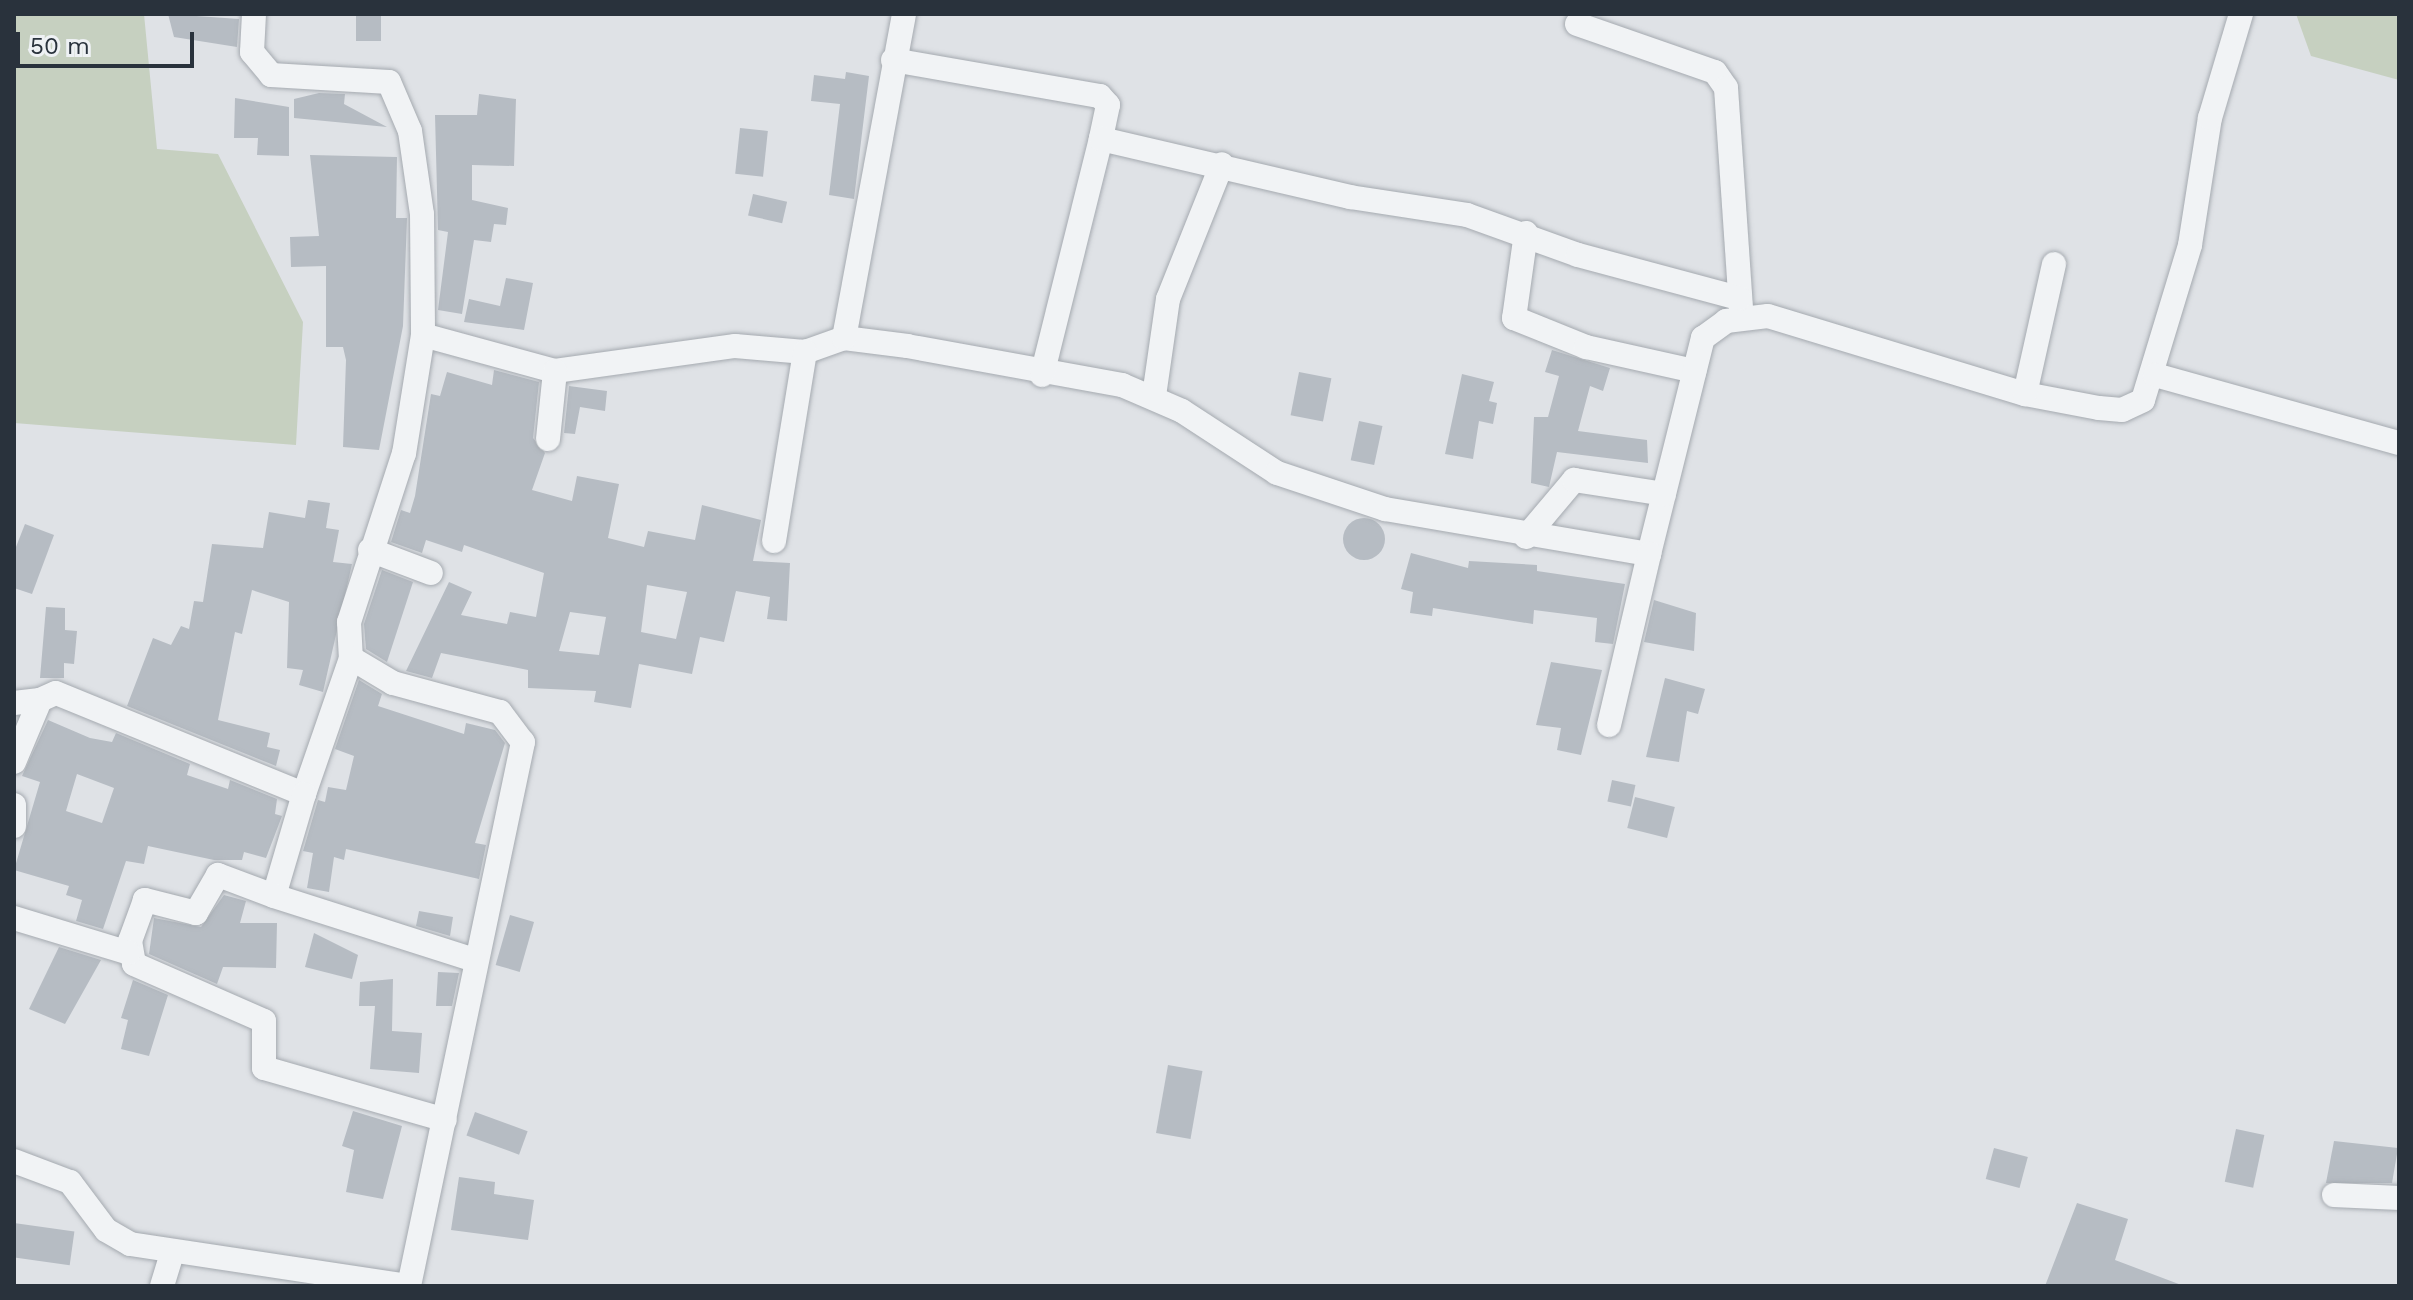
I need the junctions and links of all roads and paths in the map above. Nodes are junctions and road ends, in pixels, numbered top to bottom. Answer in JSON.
{"nodes":[{"id":1,"x":254,"y":14,"type":"edge"},
{"id":2,"x":904,"y":14,"type":"edge"},
{"id":3,"x":2241,"y":14,"type":"edge"},
{"id":4,"x":1577,"y":24,"type":"dead end"},
{"id":5,"x":893,"y":60,"type":"junction"},
{"id":6,"x":1101,"y":139,"type":"junction"},
{"id":7,"x":1222,"y":164,"type":"junction"},
{"id":8,"x":1526,"y":233,"type":"junction"},
{"id":9,"x":2054,"y":264,"type":"dead end"},
{"id":10,"x":1741,"y":307,"type":"junction"},
{"id":11,"x":423,"y":335,"type":"junction"},
{"id":12,"x":844,"y":338,"type":"junction"},
{"id":13,"x":805,"y":352,"type":"junction"},
{"id":14,"x":555,"y":371,"type":"junction"},
{"id":15,"x":1694,"y":371,"type":"junction"},
{"id":16,"x":1042,"y":375,"type":"junction"},
{"id":17,"x":2155,"y":375,"type":"junction"},
{"id":18,"x":2025,"y":394,"type":"junction"},
{"id":19,"x":1154,"y":396,"type":"junction"},
{"id":20,"x":548,"y":439,"type":"dead end"},
{"id":21,"x":2399,"y":443,"type":"edge"},
{"id":22,"x":1664,"y":494,"type":"junction"},
{"id":23,"x":1526,"y":537,"type":"junction"},
{"id":24,"x":774,"y":541,"type":"dead end"},
{"id":25,"x":370,"y":550,"type":"junction"},
{"id":26,"x":1649,"y":554,"type":"junction"},
{"id":27,"x":431,"y":573,"type":"dead end"},
{"id":28,"x":351,"y":658,"type":"junction"},
{"id":29,"x":40,"y":700,"type":"junction"},
{"id":30,"x":14,"y":703,"type":"edge"},
{"id":31,"x":1609,"y":725,"type":"dead end"},
{"id":32,"x":14,"y":762,"type":"edge"},
{"id":33,"x":304,"y":794,"type":"junction"},
{"id":34,"x":14,"y":805,"type":"edge"},
{"id":35,"x":14,"y":826,"type":"edge"},
{"id":36,"x":274,"y":896,"type":"junction"},
{"id":37,"x":14,"y":918,"type":"edge"},
{"id":38,"x":129,"y":953,"type":"junction"},
{"id":39,"x":474,"y":960,"type":"junction"},
{"id":40,"x":445,"y":1120,"type":"junction"},
{"id":41,"x":14,"y":1161,"type":"edge"},
{"id":42,"x":2334,"y":1195,"type":"dead end"},
{"id":43,"x":2399,"y":1198,"type":"edge"},
{"id":44,"x":172,"y":1254,"type":"junction"},
{"id":45,"x":162,"y":1286,"type":"edge"},
{"id":46,"x":409,"y":1286,"type":"edge"}],
"edges":[{"from":1,"to":11,"type":"street"},
{"from":2,"to":5,"type":"street"},
{"from":3,"to":17,"type":"street"},
{"from":4,"to":10,"type":"street"},
{"from":5,"to":6,"type":"street"},
{"from":5,"to":12,"type":"street"},
{"from":6,"to":7,"type":"street"},
{"from":6,"to":16,"type":"street"},
{"from":7,"to":8,"type":"street"},
{"from":7,"to":19,"type":"street"},
{"from":8,"to":10,"type":"street"},
{"from":8,"to":15,"type":"street"},
{"from":9,"to":18,"type":"street"},
{"from":10,"to":15,"type":"street"},
{"from":10,"to":18,"type":"street"},
{"from":11,"to":14,"type":"street"},
{"from":11,"to":25,"type":"street"},
{"from":12,"to":13,"type":"street"},
{"from":12,"to":16,"type":"street"},
{"from":13,"to":14,"type":"street"},
{"from":13,"to":24,"type":"street"},
{"from":14,"to":20,"type":"street"},
{"from":15,"to":22,"type":"street"},
{"from":16,"to":19,"type":"street"},
{"from":17,"to":18,"type":"street"},
{"from":17,"to":21,"type":"street"},
{"from":19,"to":23,"type":"street"},
{"from":22,"to":23,"type":"street"},
{"from":22,"to":26,"type":"street"},
{"from":23,"to":26,"type":"street"},
{"from":25,"to":27,"type":"street"},
{"from":25,"to":28,"type":"street"},
{"from":26,"to":31,"type":"street"},
{"from":28,"to":33,"type":"street"},
{"from":28,"to":39,"type":"street"},
{"from":29,"to":30,"type":"street"},
{"from":29,"to":32,"type":"street"},
{"from":29,"to":33,"type":"street"},
{"from":33,"to":36,"type":"street"},
{"from":34,"to":35,"type":"street"},
{"from":36,"to":38,"type":"street"},
{"from":36,"to":39,"type":"street"},
{"from":37,"to":38,"type":"street"},
{"from":38,"to":40,"type":"street"},
{"from":39,"to":40,"type":"street"},
{"from":40,"to":46,"type":"street"},
{"from":41,"to":44,"type":"street"},
{"from":42,"to":43,"type":"street"},
{"from":44,"to":45,"type":"street"},
{"from":44,"to":46,"type":"street"}]}
